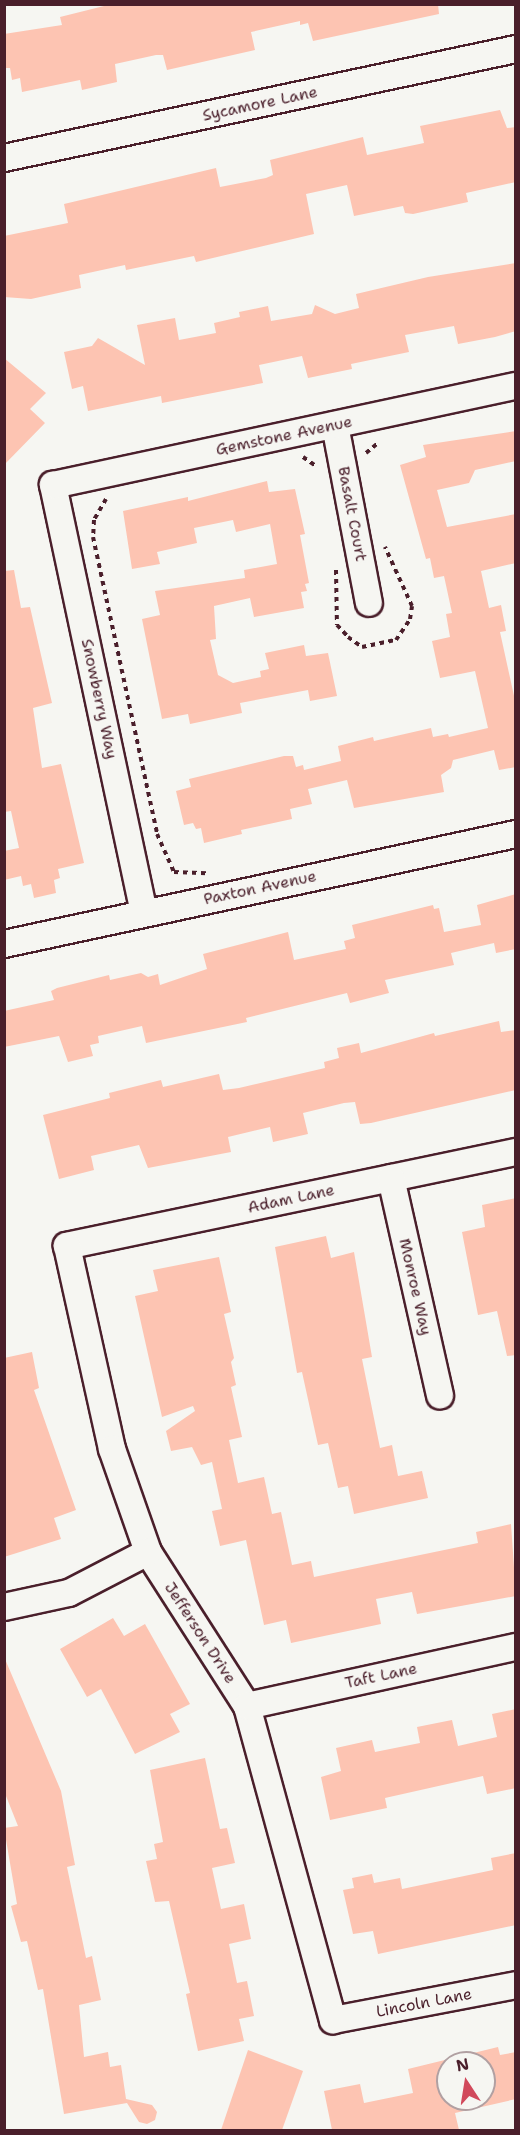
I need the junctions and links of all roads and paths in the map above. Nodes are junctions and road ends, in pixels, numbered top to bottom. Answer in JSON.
{"nodes":[{"id":1,"x":516,"y":49,"type":"edge"},
{"id":2,"x":4,"y":158,"type":"edge"},
{"id":3,"x":516,"y":386,"type":"edge"},
{"id":4,"x":335,"y":425,"type":"junction"},
{"id":5,"x":385,"y":439,"type":"dead end"},
{"id":6,"x":299,"y":457,"type":"dead end"},
{"id":7,"x":364,"y":462,"type":"dead end"},
{"id":8,"x":320,"y":476,"type":"dead end"},
{"id":9,"x":53,"y":485,"type":"joint"},
{"id":10,"x":115,"y":494,"type":"dead end"},
{"id":11,"x":383,"y":543,"type":"dead end"},
{"id":12,"x":336,"y":566,"type":"dead end"},
{"id":13,"x":369,"y":603,"type":"dead end"},
{"id":14,"x":516,"y":834,"type":"edge"},
{"id":15,"x":219,"y":872,"type":"dead end"},
{"id":16,"x":144,"y":913,"type":"junction"},
{"id":17,"x":4,"y":944,"type":"edge"},
{"id":18,"x":516,"y":1152,"type":"edge"},
{"id":19,"x":391,"y":1178,"type":"junction"},
{"id":20,"x":67,"y":1246,"type":"joint"},
{"id":21,"x":440,"y":1396,"type":"dead end"},
{"id":22,"x":148,"y":1552,"type":"junction"},
{"id":23,"x":4,"y":1608,"type":"edge"},
{"id":24,"x":516,"y":1647,"type":"edge"},
{"id":25,"x":248,"y":1706,"type":"junction"},
{"id":26,"x":516,"y":1985,"type":"edge"},
{"id":27,"x":333,"y":2020,"type":"joint"}],
"edges":[{"from":1,"to":2,"type":"street","name":"Sycamore Lane"},
{"from":3,"to":4,"type":"street","name":"Gemstone Avenue"},
{"from":4,"to":9,"type":"street","name":"Gemstone Avenue"},
{"from":4,"to":13,"type":"street","name":"Basalt Court"},
{"from":5,"to":7,"type":"path"},
{"from":6,"to":8,"type":"path"},
{"from":9,"to":16,"type":"street","name":"Snowberry Way"},
{"from":10,"to":15,"type":"path"},
{"from":11,"to":12,"type":"path"},
{"from":14,"to":16,"type":"street","name":"Paxton Avenue"},
{"from":16,"to":17,"type":"street","name":"Paxton Avenue"},
{"from":18,"to":19,"type":"street","name":"Adam Lane"},
{"from":19,"to":20,"type":"street","name":"Adam Lane"},
{"from":19,"to":21,"type":"street","name":"Monroe Way"},
{"from":20,"to":22,"type":"street","name":"Jefferson Drive"},
{"from":22,"to":23,"type":"street"},
{"from":22,"to":25,"type":"street","name":"Jefferson Drive"},
{"from":24,"to":25,"type":"street","name":"Taft Lane"},
{"from":25,"to":27,"type":"street","name":"Jefferson Drive"},
{"from":26,"to":27,"type":"street","name":"Lincoln Lane"}]}
